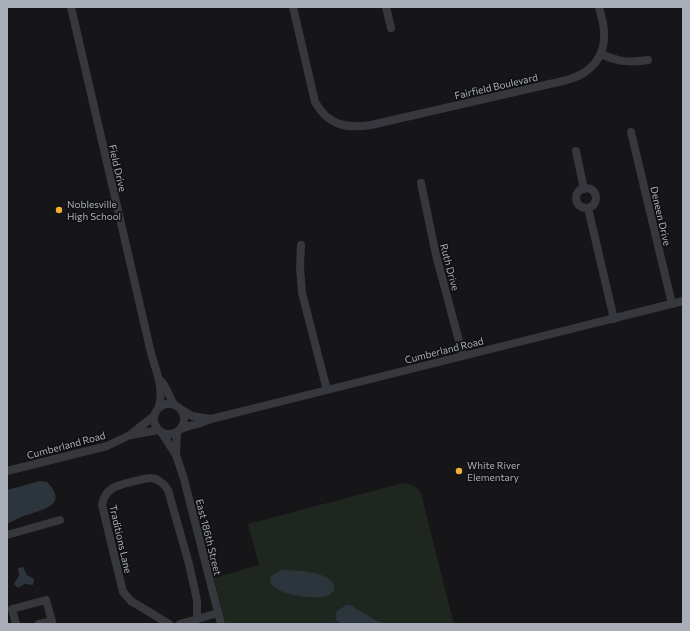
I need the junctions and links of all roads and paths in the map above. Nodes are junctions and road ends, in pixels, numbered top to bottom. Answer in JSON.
{"nodes":[{"id":1,"x":71,"y":7,"type":"edge"},
{"id":2,"x":293,"y":7,"type":"edge"},
{"id":3,"x":386,"y":7,"type":"edge"},
{"id":4,"x":599,"y":7,"type":"edge"},
{"id":5,"x":391,"y":28,"type":"dead end"},
{"id":6,"x":601,"y":54,"type":"junction"},
{"id":7,"x":648,"y":60,"type":"dead end"},
{"id":8,"x":631,"y":132,"type":"dead end"},
{"id":9,"x":576,"y":151,"type":"dead end"},
{"id":10,"x":421,"y":183,"type":"dead end"},
{"id":11,"x":584,"y":188,"type":"junction"},
{"id":12,"x":588,"y":208,"type":"junction"},
{"id":13,"x":301,"y":246,"type":"dead end"},
{"id":14,"x":683,"y":301,"type":"edge"},
{"id":15,"x":672,"y":304,"type":"junction"},
{"id":16,"x":614,"y":319,"type":"junction"},
{"id":17,"x":463,"y":356,"type":"junction"},
{"id":18,"x":159,"y":379,"type":"junction"},
{"id":19,"x":327,"y":390,"type":"junction"},
{"id":20,"x":174,"y":404,"type":"junction"},
{"id":21,"x":159,"y":407,"type":"junction"},
{"id":22,"x":182,"y":410,"type":"junction"},
{"id":23,"x":154,"y":416,"type":"junction"},
{"id":24,"x":211,"y":419,"type":"junction"},
{"id":25,"x":179,"y":431,"type":"junction"},
{"id":26,"x":160,"y":432,"type":"junction"},
{"id":27,"x":130,"y":435,"type":"junction"},
{"id":28,"x":176,"y":455,"type":"junction"},
{"id":29,"x":7,"y":471,"type":"edge"},
{"id":30,"x":60,"y":520,"type":"dead end"},
{"id":31,"x":7,"y":535,"type":"edge"},
{"id":32,"x":218,"y":613,"type":"junction"},
{"id":33,"x":197,"y":618,"type":"junction"},
{"id":34,"x":16,"y":624,"type":"edge"},
{"id":35,"x":39,"y":624,"type":"edge"},
{"id":36,"x":169,"y":624,"type":"edge"},
{"id":37,"x":180,"y":624,"type":"edge"},
{"id":38,"x":221,"y":624,"type":"edge"}],
"edges":[{"from":1,"to":18,"type":"street","name":"Field Drive"},
{"from":2,"to":6,"type":"street","name":"Fairfield Boulevard"},
{"from":3,"to":5,"type":"street"},
{"from":4,"to":6,"type":"street","name":"Fairfield Boulevard"},
{"from":6,"to":7,"type":"street"},
{"from":8,"to":15,"type":"street","name":"Deneen Drive"},
{"from":9,"to":11,"type":"street"},
{"from":10,"to":17,"type":"street","name":"Ruth Drive"},
{"from":11,"to":12,"type":"street"},
{"from":11,"to":12,"type":"street"},
{"from":12,"to":16,"type":"street"},
{"from":13,"to":19,"type":"street"},
{"from":14,"to":15,"type":"street","name":"Cumberland Road"},
{"from":15,"to":16,"type":"street","name":"Cumberland Road"},
{"from":16,"to":17,"type":"street","name":"Cumberland Road"},
{"from":17,"to":19,"type":"street","name":"Cumberland Road"},
{"from":18,"to":20,"type":"street"},
{"from":18,"to":21,"type":"street"},
{"from":19,"to":24,"type":"street","name":"Cumberland Road"},
{"from":20,"to":21,"type":"street"},
{"from":20,"to":22,"type":"street"},
{"from":21,"to":23,"type":"street"},
{"from":22,"to":24,"type":"street","name":"Cumberland Road"},
{"from":22,"to":25,"type":"street"},
{"from":23,"to":26,"type":"street"},
{"from":23,"to":27,"type":"street","name":"Cumberland Road"},
{"from":24,"to":25,"type":"street","name":"Cumberland Road"},
{"from":25,"to":26,"type":"street"},
{"from":25,"to":28,"type":"street","name":"East 186th Street"},
{"from":26,"to":27,"type":"street","name":"Cumberland Road"},
{"from":26,"to":28,"type":"street","name":"East 186th Street"},
{"from":27,"to":29,"type":"street","name":"Cumberland Road"},
{"from":28,"to":32,"type":"street","name":"East 186th Street"},
{"from":30,"to":31,"type":"street"},
{"from":32,"to":33,"type":"street"},
{"from":32,"to":38,"type":"street","name":"East 186th Street"},
{"from":33,"to":36,"type":"street","name":"Traditions Lane"},
{"from":33,"to":37,"type":"street"},
{"from":34,"to":35,"type":"street"}]}
